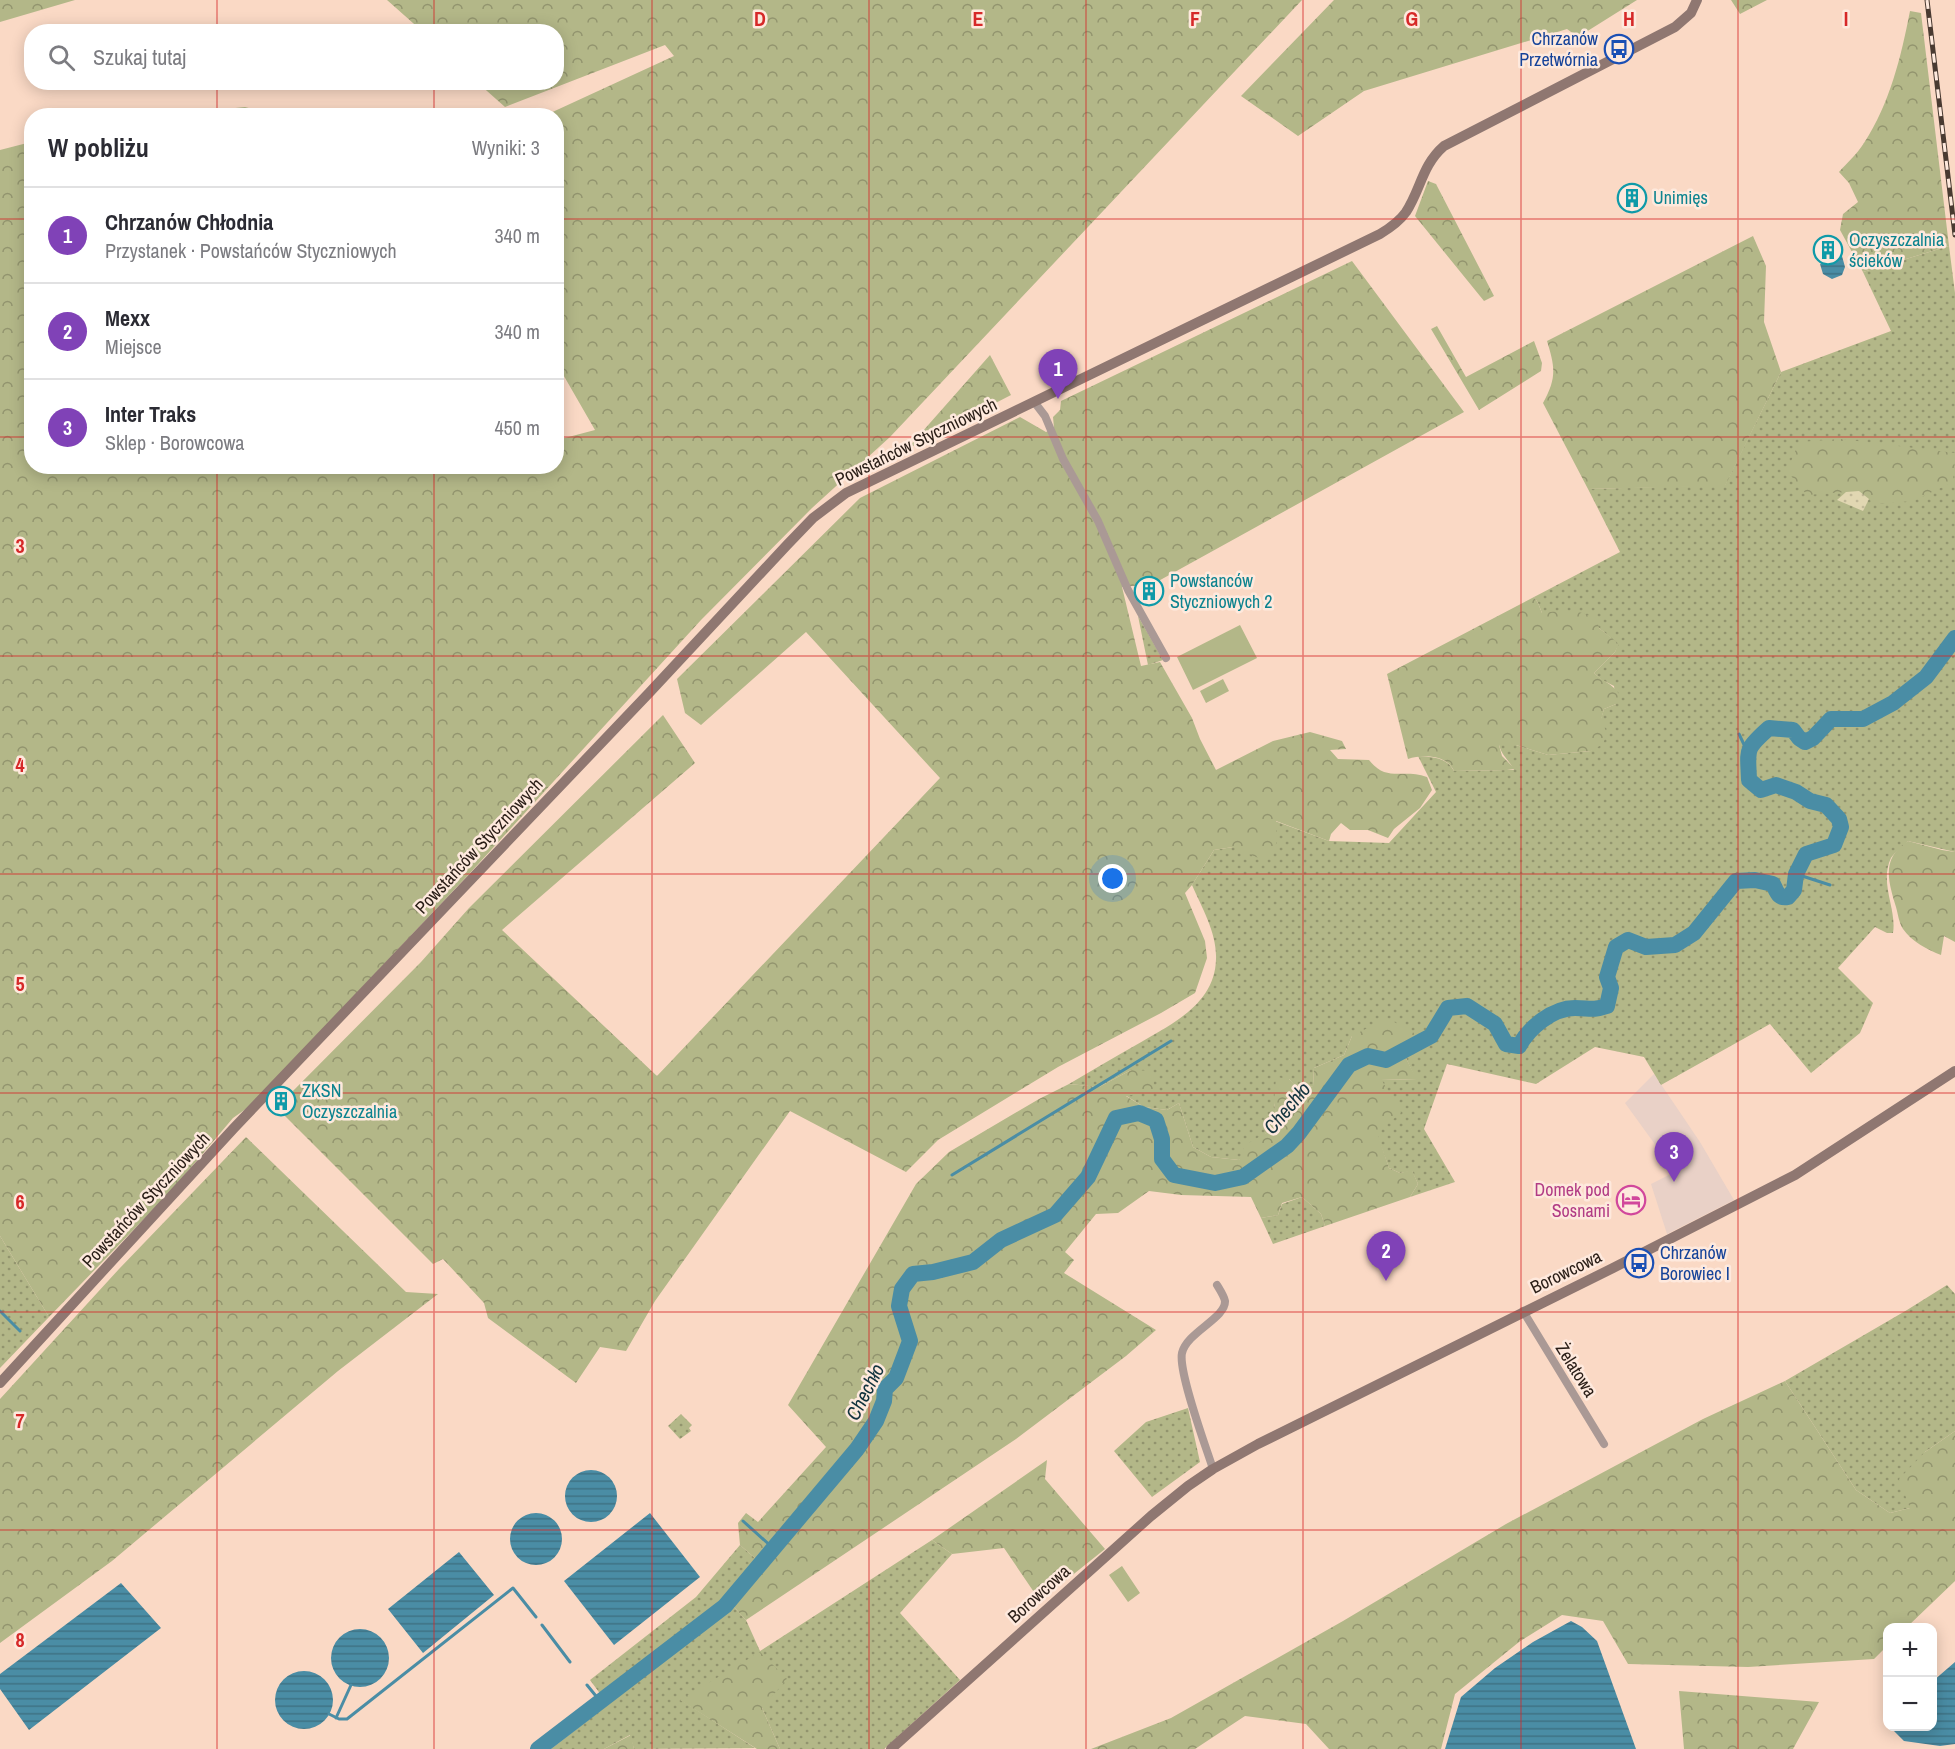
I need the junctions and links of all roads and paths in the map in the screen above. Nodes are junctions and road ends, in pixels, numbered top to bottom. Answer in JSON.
{"nodes":[{"id":1,"x":1697,"y":0,"type":"edge"},
{"id":2,"x":1035,"y":403,"type":"junction"},
{"id":3,"x":1166,"y":658,"type":"dead end"},
{"id":4,"x":1955,"y":1071,"type":"edge"},
{"id":5,"x":1217,"y":1285,"type":"dead end"},
{"id":6,"x":1523,"y":1311,"type":"junction"},
{"id":7,"x":0,"y":1383,"type":"edge"},
{"id":8,"x":1604,"y":1444,"type":"dead end"},
{"id":9,"x":1213,"y":1468,"type":"junction"},
{"id":10,"x":891,"y":1749,"type":"edge"}],
"edges":[{"from":1,"to":2,"type":"street","name":"Powstańców Styczniowych"},
{"from":2,"to":3,"type":"street"},
{"from":2,"to":7,"type":"street","name":"Powstańców Styczniowych"},
{"from":4,"to":6,"type":"street","name":"Borowcowa"},
{"from":5,"to":9,"type":"street"},
{"from":6,"to":8,"type":"street","name":"Żelatowa"},
{"from":6,"to":9,"type":"street","name":"Borowcowa"},
{"from":9,"to":10,"type":"street","name":"Borowcowa"}]}
